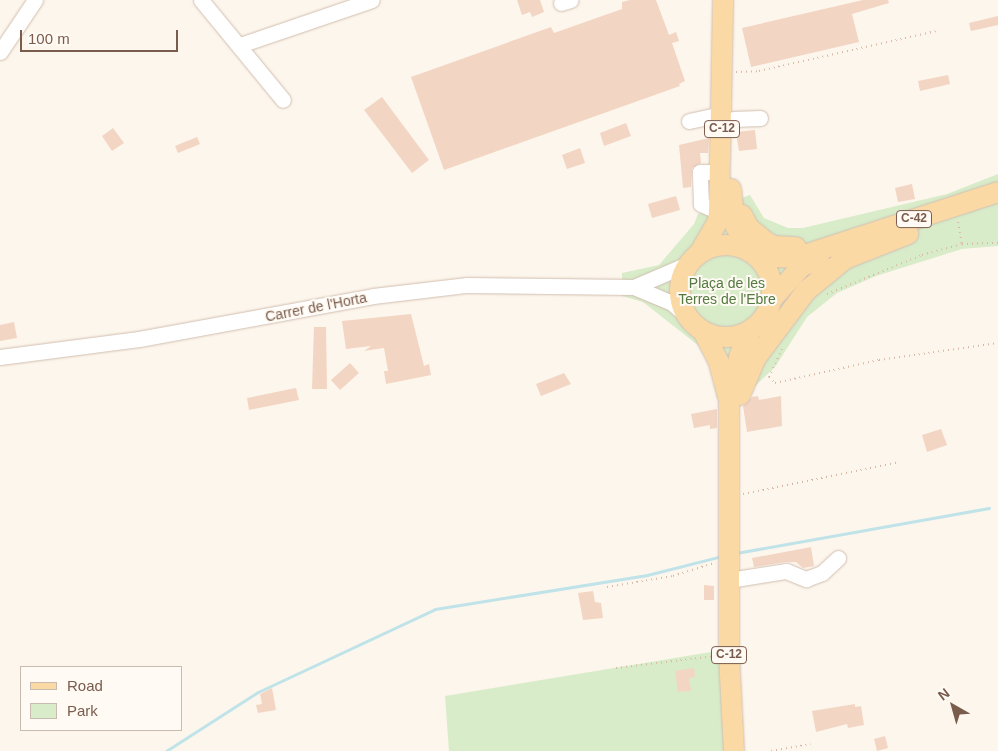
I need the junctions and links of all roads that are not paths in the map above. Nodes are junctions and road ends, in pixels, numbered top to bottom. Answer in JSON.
{"nodes":[{"id":1,"x":35,"y":0,"type":"edge"},
{"id":2,"x":201,"y":0,"type":"edge"},
{"id":3,"x":372,"y":0,"type":"edge"},
{"id":4,"x":723,"y":0,"type":"edge"},
{"id":5,"x":735,"y":0,"type":"edge"},
{"id":6,"x":240,"y":45,"type":"junction"},
{"id":7,"x":0,"y":52,"type":"edge"},
{"id":8,"x":722,"y":78,"type":"junction"},
{"id":9,"x":283,"y":100,"type":"dead end"},
{"id":10,"x":727,"y":116,"type":"junction"},
{"id":11,"x":760,"y":118,"type":"dead end"},
{"id":12,"x":689,"y":121,"type":"dead end"},
{"id":13,"x":726,"y":168,"type":"junction"},
{"id":14,"x":998,"y":192,"type":"edge"},
{"id":15,"x":998,"y":205,"type":"edge"},
{"id":16,"x":908,"y":234,"type":"junction"},
{"id":17,"x":830,"y":245,"type":"junction"},
{"id":18,"x":753,"y":253,"type":"junction"},
{"id":19,"x":694,"y":258,"type":"junction"},
{"id":20,"x":634,"y":287,"type":"junction"},
{"id":21,"x":772,"y":299,"type":"junction"},
{"id":22,"x":688,"y":317,"type":"junction"},
{"id":23,"x":752,"y":329,"type":"junction"},
{"id":24,"x":703,"y":331,"type":"junction"},
{"id":25,"x":0,"y":357,"type":"edge"},
{"id":26,"x":729,"y":398,"type":"junction"},
{"id":27,"x":729,"y":490,"type":"junction"},
{"id":28,"x":838,"y":558,"type":"dead end"},
{"id":29,"x":726,"y":587,"type":"junction"},
{"id":30,"x":734,"y":751,"type":"edge"}],
"edges":[{"from":1,"to":7,"type":"street"},
{"from":2,"to":6,"type":"street"},
{"from":3,"to":6,"type":"street"},
{"from":4,"to":8,"type":"main road","number":"C-12"},
{"from":5,"to":8,"type":"main road","number":"C-12"},
{"from":6,"to":9,"type":"street"},
{"from":8,"to":10,"type":"main road","number":"C-12"},
{"from":10,"to":11,"type":"street"},
{"from":10,"to":12,"type":"street"},
{"from":10,"to":13,"type":"main road","number":"C-12"},
{"from":13,"to":17,"type":"main road"},
{"from":13,"to":18,"type":"main road","number":"C-12"},
{"from":13,"to":19,"type":"main road","number":"C-12"},
{"from":14,"to":17,"type":"main road","number":"C-42"},
{"from":15,"to":16,"type":"main road","number":"C-42"},
{"from":16,"to":21,"type":"main road","number":"C-42"},
{"from":16,"to":27,"type":"main road"},
{"from":17,"to":18,"type":"main road","number":"C-42"},
{"from":18,"to":19,"type":"main road"},
{"from":18,"to":21,"type":"main road","number":"C-12"},
{"from":19,"to":20,"type":"street"},
{"from":19,"to":22,"type":"main road","number":"C-12"},
{"from":20,"to":22,"type":"street"},
{"from":20,"to":25,"type":"street","name":"Carrer de l'Horta"},
{"from":21,"to":23,"type":"main road","number":"C-12"},
{"from":22,"to":24,"type":"main road","number":"C-12"},
{"from":23,"to":24,"type":"main road","number":"C-12"},
{"from":23,"to":26,"type":"main road","number":"C-12"},
{"from":24,"to":26,"type":"main road","number":"C-12"},
{"from":26,"to":27,"type":"main road","number":"C-12"},
{"from":27,"to":29,"type":"main road","number":"C-12"},
{"from":28,"to":29,"type":"street"},
{"from":29,"to":30,"type":"main road","number":"C-12"}]}
